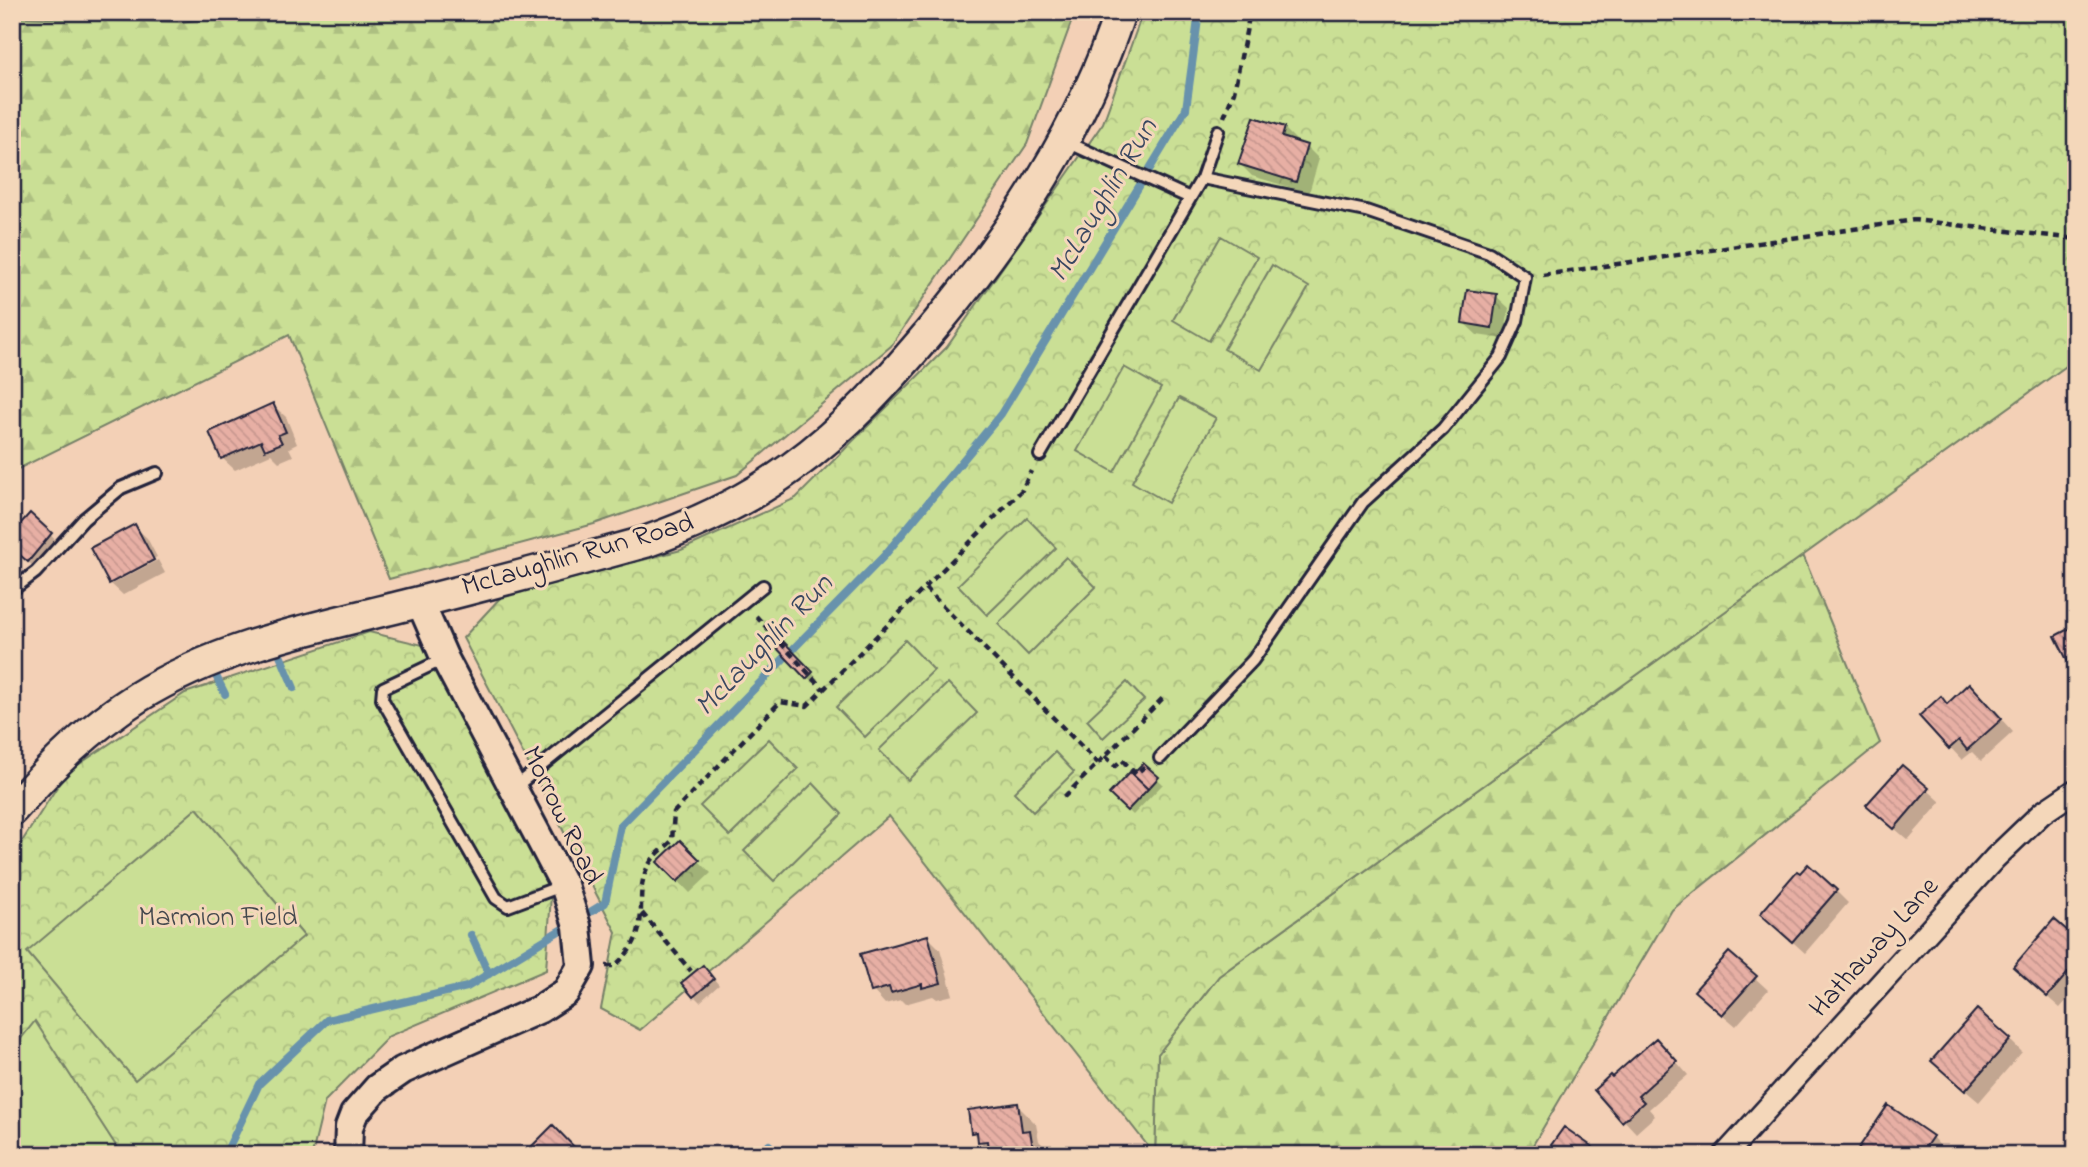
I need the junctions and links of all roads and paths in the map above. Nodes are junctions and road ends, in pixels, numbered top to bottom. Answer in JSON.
{"nodes":[{"id":1,"x":1120,"y":12,"type":"edge"},
{"id":2,"x":1250,"y":12,"type":"edge"},
{"id":3,"x":1218,"y":131,"type":"joint"},
{"id":4,"x":1064,"y":141,"type":"junction"},
{"id":5,"x":1202,"y":178,"type":"junction"},
{"id":6,"x":1190,"y":198,"type":"junction"},
{"id":7,"x":2076,"y":239,"type":"edge"},
{"id":8,"x":1525,"y":277,"type":"junction"},
{"id":9,"x":1040,"y":455,"type":"joint"},
{"id":10,"x":157,"y":473,"type":"dead end"},
{"id":11,"x":763,"y":586,"type":"dead end"},
{"id":12,"x":925,"y":588,"type":"junction"},
{"id":13,"x":12,"y":590,"type":"edge"},
{"id":14,"x":420,"y":601,"type":"junction"},
{"id":15,"x":766,"y":629,"type":"dead end"},
{"id":16,"x":445,"y":659,"type":"junction"},
{"id":17,"x":824,"y":689,"type":"junction"},
{"id":18,"x":1164,"y":697,"type":"dead end"},
{"id":19,"x":1105,"y":756,"type":"junction"},
{"id":20,"x":1160,"y":758,"type":"dead end"},
{"id":21,"x":1098,"y":763,"type":"junction"},
{"id":22,"x":1136,"y":774,"type":"dead end"},
{"id":23,"x":514,"y":788,"type":"junction"},
{"id":24,"x":2076,"y":790,"type":"edge"},
{"id":25,"x":1064,"y":797,"type":"dead end"},
{"id":26,"x":12,"y":810,"type":"edge"},
{"id":27,"x":567,"y":894,"type":"junction"},
{"id":28,"x":642,"y":912,"type":"junction"},
{"id":29,"x":580,"y":958,"type":"junction"},
{"id":30,"x":691,"y":971,"type":"dead end"},
{"id":31,"x":348,"y":1155,"type":"edge"},
{"id":32,"x":1725,"y":1155,"type":"edge"}],
"edges":[{"from":1,"to":4,"type":"main road","name":"McLaughlin Run Road"},
{"from":2,"to":3,"type":"path"},
{"from":3,"to":5,"type":"lane"},
{"from":4,"to":6,"type":"lane"},
{"from":4,"to":14,"type":"main road","name":"McLaughlin Run Road"},
{"from":5,"to":6,"type":"lane"},
{"from":5,"to":8,"type":"lane"},
{"from":6,"to":9,"type":"lane"},
{"from":7,"to":8,"type":"path"},
{"from":8,"to":20,"type":"lane"},
{"from":9,"to":12,"type":"path"},
{"from":10,"to":13,"type":"lane"},
{"from":11,"to":23,"type":"lane"},
{"from":12,"to":17,"type":"path"},
{"from":12,"to":21,"type":"path"},
{"from":14,"to":16,"type":"street","name":"Morrow Road"},
{"from":14,"to":26,"type":"main road","name":"McLaughlin Run Road"},
{"from":15,"to":17,"type":"path"},
{"from":16,"to":23,"type":"street","name":"Morrow Road"},
{"from":16,"to":27,"type":"lane"},
{"from":17,"to":28,"type":"path"},
{"from":18,"to":19,"type":"path"},
{"from":19,"to":21,"type":"path"},
{"from":19,"to":22,"type":"path"},
{"from":21,"to":25,"type":"path"},
{"from":23,"to":27,"type":"street","name":"Morrow Road"},
{"from":24,"to":32,"type":"street","name":"Hathaway Lane"},
{"from":27,"to":29,"type":"street","name":"Morrow Road"},
{"from":28,"to":29,"type":"path"},
{"from":28,"to":30,"type":"path"},
{"from":29,"to":31,"type":"street"}]}
